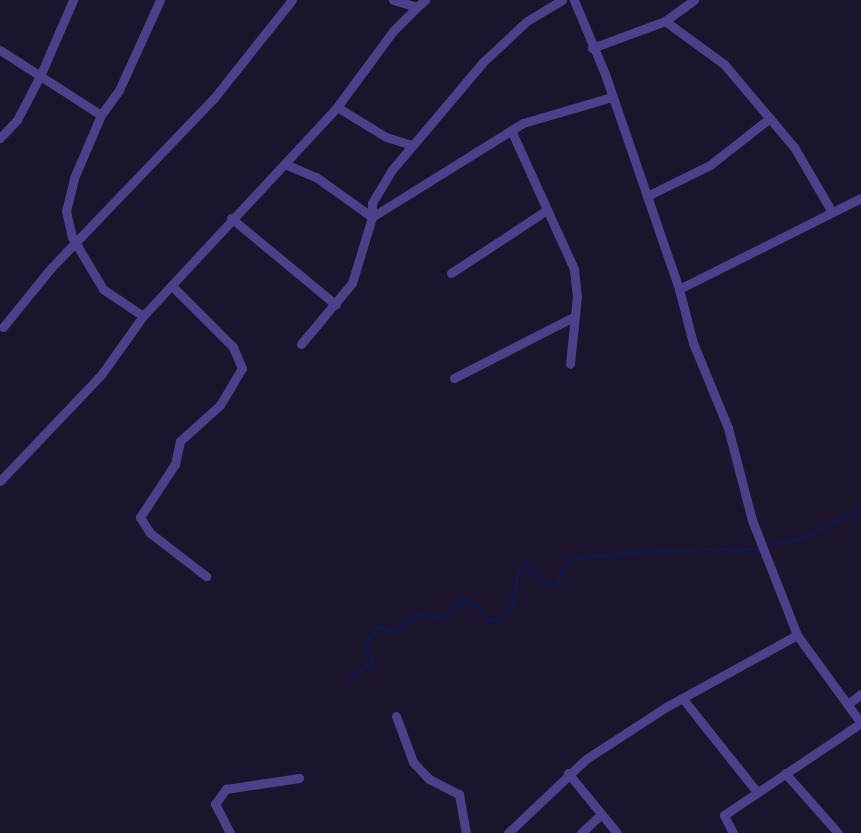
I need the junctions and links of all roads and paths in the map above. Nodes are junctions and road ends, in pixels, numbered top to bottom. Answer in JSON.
{"nodes":[{"id":1,"x":73,"y":0,"type":"edge"},
{"id":2,"x":160,"y":0,"type":"edge"},
{"id":3,"x":292,"y":0,"type":"edge"},
{"id":4,"x":392,"y":0,"type":"edge"},
{"id":5,"x":425,"y":0,"type":"edge"},
{"id":6,"x":562,"y":0,"type":"edge"},
{"id":7,"x":574,"y":0,"type":"edge"},
{"id":8,"x":694,"y":0,"type":"edge"},
{"id":9,"x":417,"y":7,"type":"junction"},
{"id":10,"x":665,"y":21,"type":"junction"},
{"id":11,"x":592,"y":48,"type":"junction"},
{"id":12,"x":0,"y":50,"type":"edge"},
{"id":13,"x":40,"y":76,"type":"junction"},
{"id":14,"x":612,"y":97,"type":"junction"},
{"id":15,"x":337,"y":107,"type":"junction"},
{"id":16,"x":102,"y":115,"type":"junction"},
{"id":17,"x":770,"y":118,"type":"junction"},
{"id":18,"x":511,"y":130,"type":"junction"},
{"id":19,"x":0,"y":138,"type":"edge"},
{"id":20,"x":413,"y":145,"type":"junction"},
{"id":21,"x":285,"y":164,"type":"junction"},
{"id":22,"x":647,"y":196,"type":"junction"},
{"id":23,"x":861,"y":198,"type":"edge"},
{"id":24,"x":547,"y":210,"type":"junction"},
{"id":25,"x":832,"y":212,"type":"junction"},
{"id":26,"x":372,"y":216,"type":"junction"},
{"id":27,"x":231,"y":218,"type":"junction"},
{"id":28,"x":76,"y":246,"type":"junction"},
{"id":29,"x":451,"y":273,"type":"dead end"},
{"id":30,"x":174,"y":287,"type":"junction"},
{"id":31,"x":679,"y":289,"type":"junction"},
{"id":32,"x":336,"y":305,"type":"junction"},
{"id":33,"x":143,"y":316,"type":"junction"},
{"id":34,"x":573,"y":317,"type":"junction"},
{"id":35,"x":3,"y":326,"type":"dead end"},
{"id":36,"x":301,"y":344,"type":"dead end"},
{"id":37,"x":570,"y":364,"type":"dead end"},
{"id":38,"x":454,"y":378,"type":"dead end"},
{"id":39,"x":0,"y":481,"type":"edge"},
{"id":40,"x":206,"y":576,"type":"dead end"},
{"id":41,"x":797,"y":635,"type":"junction"},
{"id":42,"x":861,"y":694,"type":"edge"},
{"id":43,"x":683,"y":699,"type":"junction"},
{"id":44,"x":848,"y":704,"type":"junction"},
{"id":45,"x":396,"y":716,"type":"dead end"},
{"id":46,"x":861,"y":723,"type":"edge"},
{"id":47,"x":568,"y":773,"type":"junction"},
{"id":48,"x":785,"y":773,"type":"junction"},
{"id":49,"x":299,"y":778,"type":"dead end"},
{"id":50,"x":757,"y":792,"type":"junction"},
{"id":51,"x":600,"y":815,"type":"junction"},
{"id":52,"x":230,"y":833,"type":"edge"},
{"id":53,"x":466,"y":833,"type":"edge"},
{"id":54,"x":508,"y":833,"type":"edge"},
{"id":55,"x":582,"y":833,"type":"edge"},
{"id":56,"x":617,"y":833,"type":"edge"},
{"id":57,"x":732,"y":833,"type":"edge"},
{"id":58,"x":838,"y":833,"type":"edge"}],
"edges":[{"from":1,"to":13,"type":"street"},
{"from":2,"to":16,"type":"street"},
{"from":3,"to":28,"type":"street"},
{"from":4,"to":9,"type":"street"},
{"from":5,"to":9,"type":"street"},
{"from":6,"to":20,"type":"street"},
{"from":7,"to":11,"type":"street"},
{"from":8,"to":10,"type":"street"},
{"from":9,"to":15,"type":"street"},
{"from":10,"to":11,"type":"street"},
{"from":10,"to":17,"type":"street"},
{"from":11,"to":14,"type":"street"},
{"from":12,"to":13,"type":"street"},
{"from":13,"to":16,"type":"street"},
{"from":13,"to":19,"type":"street"},
{"from":14,"to":18,"type":"street"},
{"from":14,"to":22,"type":"street"},
{"from":15,"to":20,"type":"street"},
{"from":15,"to":21,"type":"street"},
{"from":16,"to":28,"type":"street"},
{"from":17,"to":22,"type":"street"},
{"from":17,"to":25,"type":"street"},
{"from":18,"to":24,"type":"street"},
{"from":18,"to":26,"type":"street"},
{"from":20,"to":26,"type":"street"},
{"from":21,"to":26,"type":"street"},
{"from":21,"to":27,"type":"street"},
{"from":22,"to":31,"type":"street"},
{"from":23,"to":25,"type":"street"},
{"from":24,"to":29,"type":"street"},
{"from":24,"to":34,"type":"street"},
{"from":25,"to":31,"type":"street"},
{"from":26,"to":32,"type":"street"},
{"from":27,"to":30,"type":"street"},
{"from":27,"to":32,"type":"street"},
{"from":28,"to":33,"type":"street"},
{"from":28,"to":35,"type":"street"},
{"from":30,"to":33,"type":"street"},
{"from":30,"to":40,"type":"street"},
{"from":31,"to":41,"type":"street"},
{"from":32,"to":36,"type":"street"},
{"from":33,"to":39,"type":"street"},
{"from":34,"to":37,"type":"street"},
{"from":34,"to":38,"type":"street"},
{"from":41,"to":43,"type":"street"},
{"from":41,"to":44,"type":"street"},
{"from":42,"to":44,"type":"street"},
{"from":43,"to":47,"type":"street"},
{"from":43,"to":50,"type":"street"},
{"from":44,"to":46,"type":"street"},
{"from":45,"to":53,"type":"street"},
{"from":46,"to":48,"type":"street"},
{"from":47,"to":51,"type":"street"},
{"from":47,"to":54,"type":"street"},
{"from":48,"to":50,"type":"street"},
{"from":48,"to":58,"type":"street"},
{"from":49,"to":52,"type":"street"},
{"from":50,"to":57,"type":"street"},
{"from":51,"to":55,"type":"street"},
{"from":51,"to":56,"type":"street"}]}
